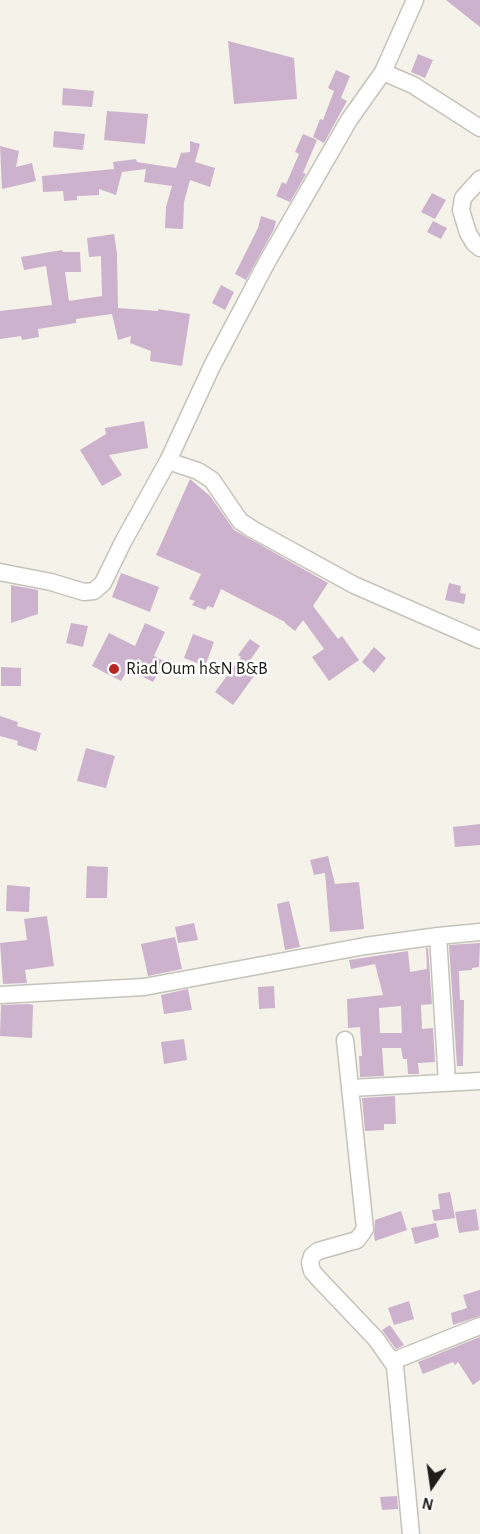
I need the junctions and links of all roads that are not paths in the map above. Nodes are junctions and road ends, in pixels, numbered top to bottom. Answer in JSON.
{"nodes":[{"id":1,"x":415,"y":0,"type":"edge"},
{"id":2,"x":383,"y":72,"type":"junction"},
{"id":3,"x":480,"y":128,"type":"edge"},
{"id":4,"x":480,"y":179,"type":"edge"},
{"id":5,"x":480,"y":248,"type":"edge"},
{"id":6,"x":168,"y":461,"type":"junction"},
{"id":7,"x":0,"y":572,"type":"edge"},
{"id":8,"x":480,"y":640,"type":"edge"},
{"id":9,"x":480,"y":933,"type":"edge"},
{"id":10,"x":438,"y":936,"type":"junction"},
{"id":11,"x":0,"y":995,"type":"edge"},
{"id":12,"x":345,"y":1040,"type":"dead end"},
{"id":13,"x":480,"y":1081,"type":"edge"},
{"id":14,"x":447,"y":1082,"type":"junction"},
{"id":15,"x":351,"y":1088,"type":"junction"},
{"id":16,"x":480,"y":1326,"type":"edge"},
{"id":17,"x":393,"y":1361,"type":"junction"},
{"id":18,"x":411,"y":1534,"type":"edge"}],
"edges":[{"from":1,"to":2,"type":"street"},
{"from":2,"to":3,"type":"street"},
{"from":2,"to":6,"type":"street"},
{"from":4,"to":5,"type":"street"},
{"from":6,"to":7,"type":"street"},
{"from":6,"to":8,"type":"street"},
{"from":9,"to":10,"type":"street"},
{"from":10,"to":11,"type":"street"},
{"from":10,"to":14,"type":"street"},
{"from":12,"to":15,"type":"street"},
{"from":13,"to":14,"type":"street"},
{"from":14,"to":15,"type":"street"},
{"from":15,"to":17,"type":"street"},
{"from":16,"to":17,"type":"street"},
{"from":17,"to":18,"type":"street"}]}
